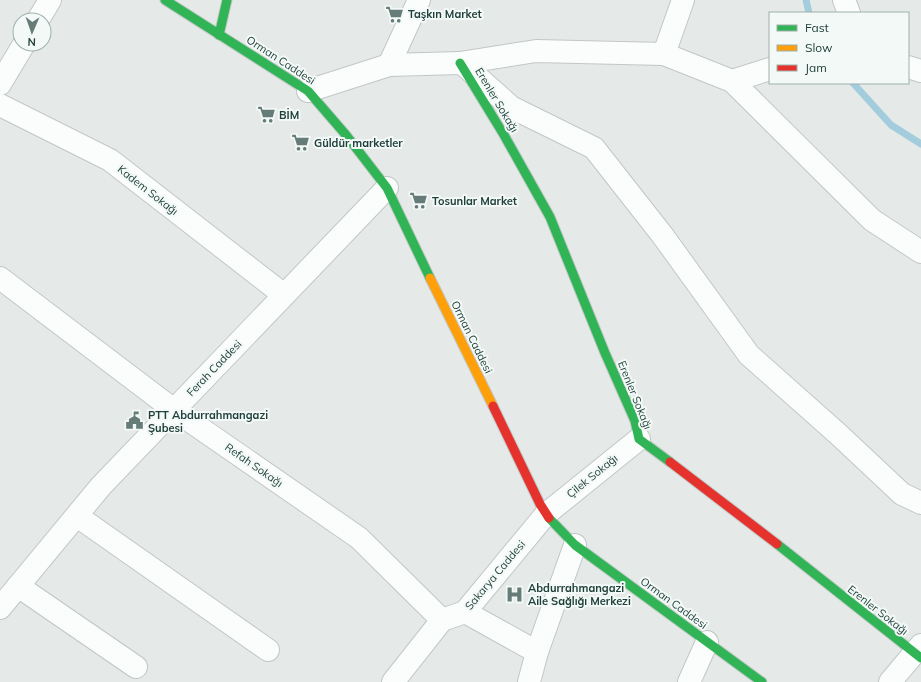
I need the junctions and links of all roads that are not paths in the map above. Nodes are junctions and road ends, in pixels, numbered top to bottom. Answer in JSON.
{"nodes":[{"id":1,"x":50,"y":0,"type":"edge"},
{"id":2,"x":165,"y":0,"type":"edge"},
{"id":3,"x":227,"y":0,"type":"edge"},
{"id":4,"x":419,"y":0,"type":"edge"},
{"id":5,"x":683,"y":0,"type":"edge"},
{"id":6,"x":844,"y":0,"type":"edge"},
{"id":7,"x":43,"y":12,"type":"edge"},
{"id":8,"x":848,"y":12,"type":"edge"},
{"id":9,"x":219,"y":35,"type":"junction"},
{"id":10,"x":19,"y":52,"type":"edge"},
{"id":11,"x":664,"y":54,"type":"junction"},
{"id":12,"x":460,"y":63,"type":"junction"},
{"id":13,"x":389,"y":65,"type":"junction"},
{"id":14,"x":909,"y":67,"type":"edge"},
{"id":15,"x":769,"y":69,"type":"edge"},
{"id":16,"x":921,"y":71,"type":"edge"},
{"id":17,"x":732,"y":81,"type":"junction"},
{"id":18,"x":0,"y":84,"type":"edge"},
{"id":19,"x":308,"y":91,"type":"junction"},
{"id":20,"x":0,"y":105,"type":"edge"},
{"id":21,"x":387,"y":188,"type":"junction"},
{"id":22,"x":921,"y":252,"type":"edge"},
{"id":23,"x":0,"y":278,"type":"edge"},
{"id":24,"x":284,"y":295,"type":"junction"},
{"id":25,"x":174,"y":410,"type":"junction"},
{"id":26,"x":639,"y":439,"type":"junction"},
{"id":27,"x":921,"y":504,"type":"edge"},
{"id":28,"x":546,"y":514,"type":"junction"},
{"id":29,"x":77,"y":516,"type":"junction"},
{"id":30,"x":575,"y":545,"type":"junction"},
{"id":31,"x":18,"y":586,"type":"junction"},
{"id":32,"x":0,"y":608,"type":"edge"},
{"id":33,"x":465,"y":612,"type":"junction"},
{"id":34,"x":442,"y":620,"type":"junction"},
{"id":35,"x":707,"y":642,"type":"junction"},
{"id":36,"x":268,"y":650,"type":"dead end"},
{"id":37,"x":537,"y":652,"type":"junction"},
{"id":38,"x":919,"y":652,"type":"edge"},
{"id":39,"x":136,"y":667,"type":"dead end"},
{"id":40,"x":393,"y":682,"type":"edge"},
{"id":41,"x":529,"y":682,"type":"edge"},
{"id":42,"x":689,"y":682,"type":"edge"},
{"id":43,"x":762,"y":682,"type":"edge"},
{"id":44,"x":890,"y":682,"type":"edge"}],
"edges":[{"from":1,"to":7,"type":"street"},
{"from":2,"to":9,"type":"street","name":"Orman Caddesi"},
{"from":3,"to":9,"type":"street"},
{"from":4,"to":13,"type":"street"},
{"from":5,"to":11,"type":"street"},
{"from":6,"to":8,"type":"street"},
{"from":9,"to":19,"type":"street","name":"Orman Caddesi"},
{"from":10,"to":18,"type":"street"},
{"from":11,"to":12,"type":"street"},
{"from":11,"to":17,"type":"street"},
{"from":12,"to":13,"type":"street"},
{"from":12,"to":26,"type":"street","name":"Erenler Sokağı"},
{"from":12,"to":27,"type":"street"},
{"from":13,"to":19,"type":"street"},
{"from":14,"to":16,"type":"street"},
{"from":15,"to":17,"type":"street"},
{"from":17,"to":22,"type":"street"},
{"from":19,"to":21,"type":"street","name":"Orman Caddesi"},
{"from":20,"to":24,"type":"street","name":"Kadem Sokağı"},
{"from":21,"to":24,"type":"street","name":"Ferah Caddesi"},
{"from":21,"to":28,"type":"street","name":"Orman Caddesi"},
{"from":23,"to":25,"type":"street","name":"Refah Sokağı"},
{"from":24,"to":25,"type":"street","name":"Ferah Caddesi"},
{"from":25,"to":29,"type":"street","name":"Ferah Caddesi"},
{"from":25,"to":34,"type":"street","name":"Refah Sokağı"},
{"from":26,"to":28,"type":"street","name":"Çilek Sokağı"},
{"from":26,"to":38,"type":"street","name":"Erenler Sokağı"},
{"from":28,"to":30,"type":"street","name":"Orman Caddesi"},
{"from":28,"to":33,"type":"street","name":"Sakarya Caddesi"},
{"from":29,"to":31,"type":"street","name":"Ferah Caddesi"},
{"from":29,"to":36,"type":"street"},
{"from":30,"to":35,"type":"street","name":"Orman Caddesi"},
{"from":30,"to":37,"type":"street"},
{"from":31,"to":32,"type":"street","name":"Ferah Caddesi"},
{"from":31,"to":39,"type":"street"},
{"from":33,"to":34,"type":"street","name":"Sakarya Caddesi"},
{"from":33,"to":37,"type":"street"},
{"from":34,"to":40,"type":"street"},
{"from":35,"to":42,"type":"street"},
{"from":35,"to":43,"type":"street","name":"Orman Caddesi"},
{"from":37,"to":41,"type":"street"},
{"from":38,"to":44,"type":"street"}]}
